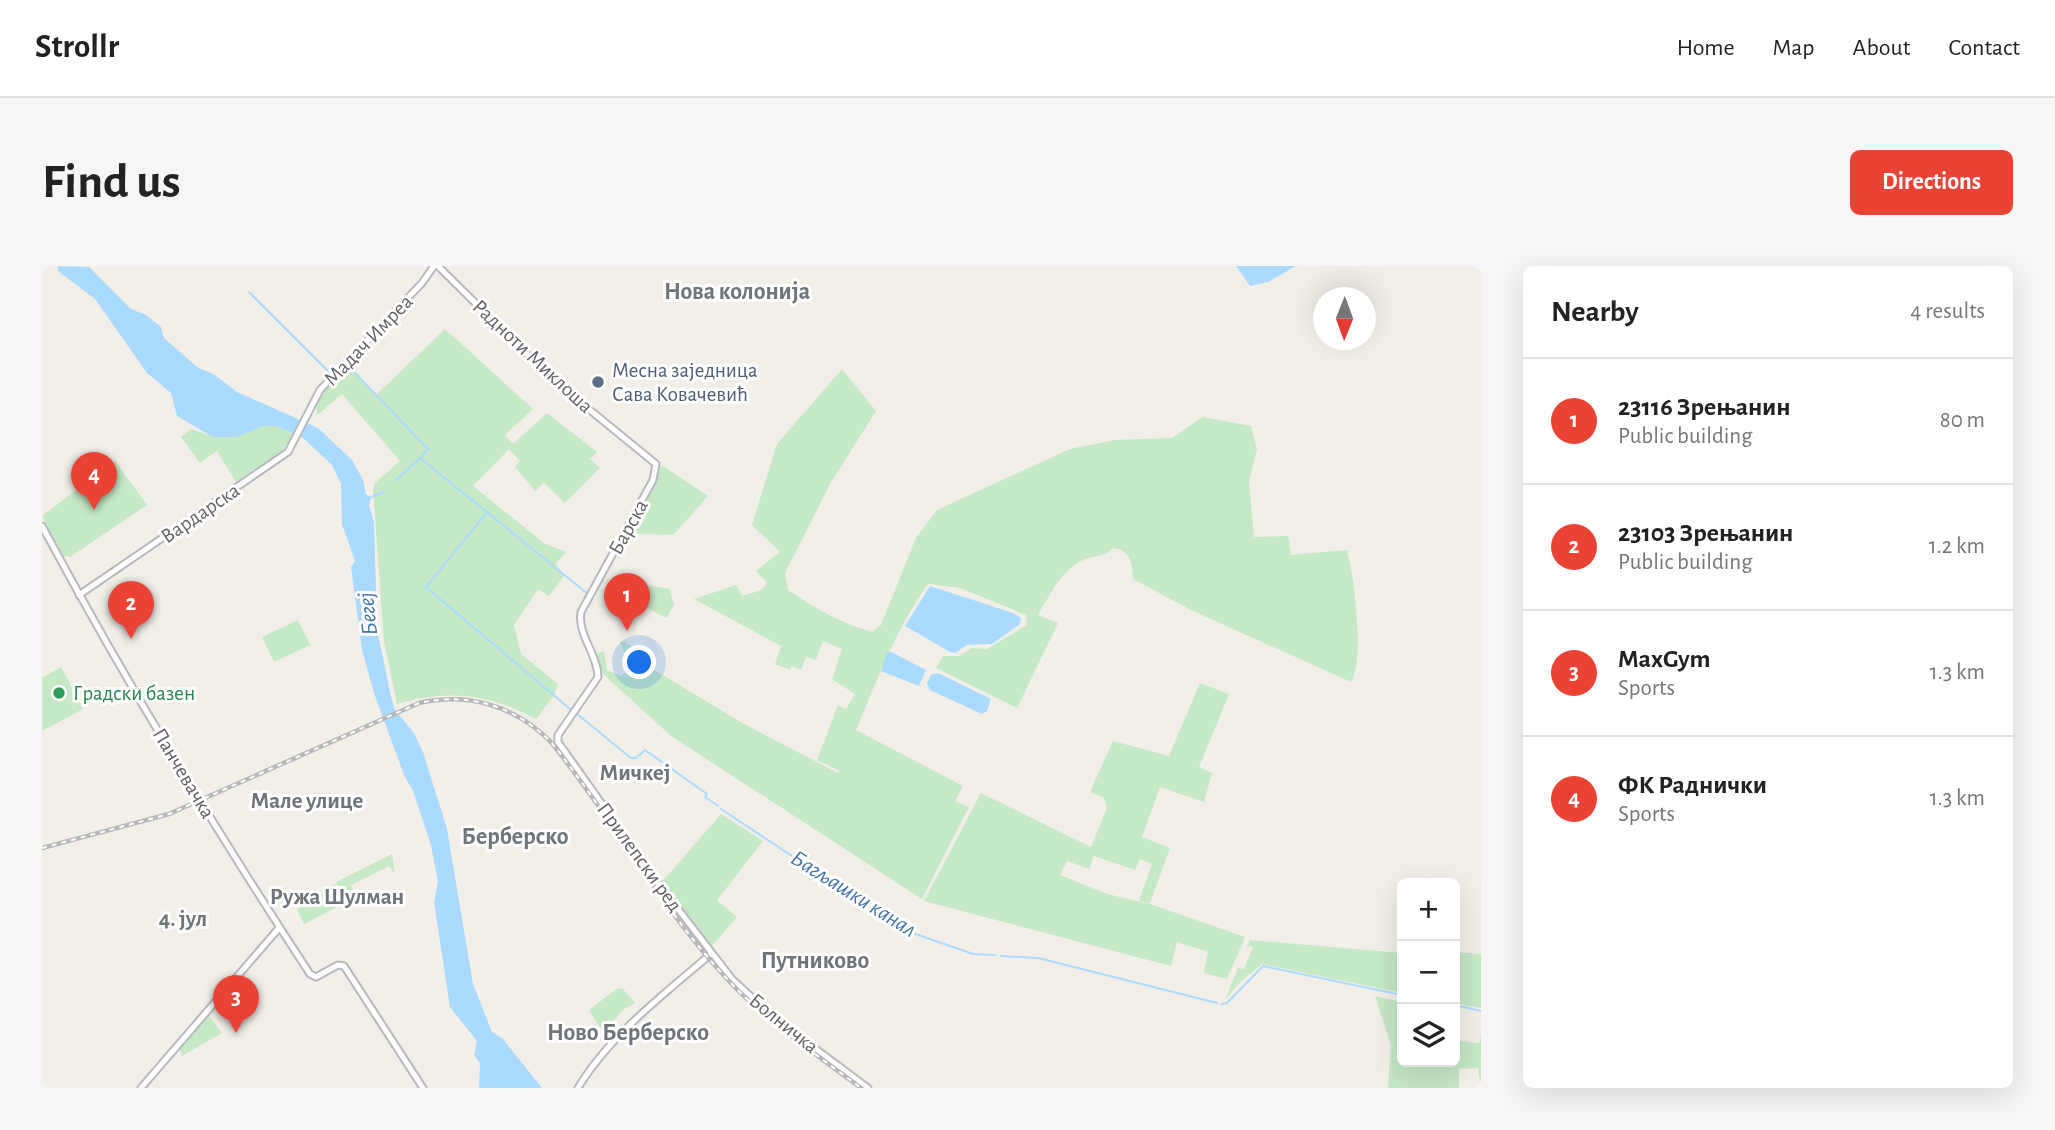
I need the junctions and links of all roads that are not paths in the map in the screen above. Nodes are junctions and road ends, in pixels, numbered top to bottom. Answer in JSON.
{"nodes":[{"id":1,"x":438,"y":267,"type":"edge"},
{"id":2,"x":306,"y":417,"type":"joint"},
{"id":3,"x":657,"y":467,"type":"joint"},
{"id":4,"x":42,"y":526,"type":"edge"},
{"id":5,"x":79,"y":595,"type":"junction"},
{"id":6,"x":563,"y":727,"type":"joint"},
{"id":7,"x":279,"y":928,"type":"junction"},
{"id":8,"x":710,"y":952,"type":"junction"},
{"id":9,"x":141,"y":1088,"type":"edge"},
{"id":10,"x":423,"y":1088,"type":"edge"},
{"id":11,"x":578,"y":1088,"type":"edge"},
{"id":12,"x":868,"y":1088,"type":"edge"}],
"edges":[{"from":1,"to":2,"type":"street","name":"Мадач Имреа"},
{"from":1,"to":3,"type":"street","name":"Радноти Миклоша"},
{"from":2,"to":5,"type":"street","name":"Вардарска"},
{"from":3,"to":6,"type":"street","name":"Барска"},
{"from":4,"to":5,"type":"street","name":"Панчевачка"},
{"from":5,"to":7,"type":"street","name":"Панчевачка"},
{"from":6,"to":8,"type":"street","name":"Прилепски ред"},
{"from":7,"to":9,"type":"street"},
{"from":7,"to":10,"type":"street","name":"Панчевачка"},
{"from":8,"to":11,"type":"street"},
{"from":8,"to":12,"type":"street","name":"Болничка"}]}
